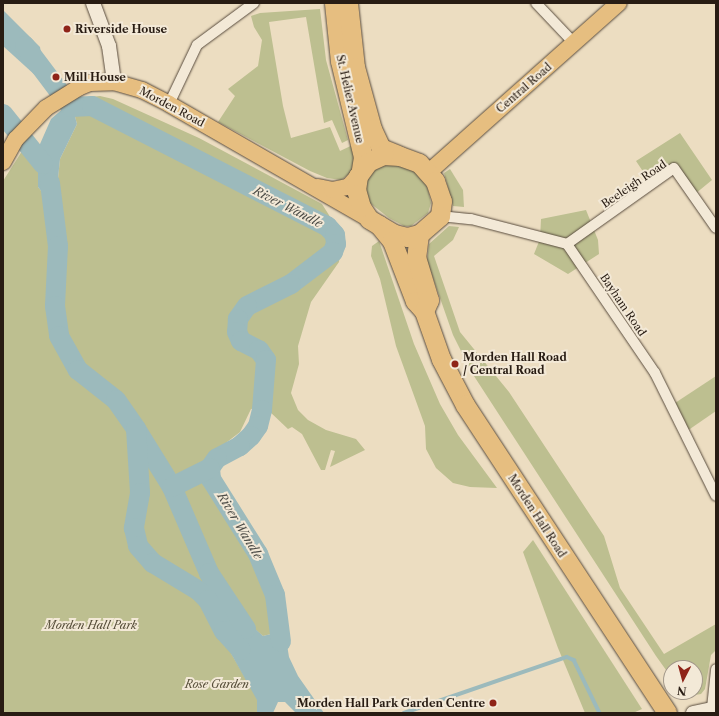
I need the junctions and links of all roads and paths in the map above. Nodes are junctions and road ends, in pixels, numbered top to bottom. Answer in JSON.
{"nodes":[{"id":1,"x":94,"y":3,"type":"edge"},
{"id":2,"x":254,"y":3,"type":"edge"},
{"id":3,"x":334,"y":3,"type":"edge"},
{"id":4,"x":348,"y":3,"type":"edge"},
{"id":5,"x":536,"y":3,"type":"edge"},
{"id":6,"x":619,"y":3,"type":"edge"},
{"id":7,"x":574,"y":43,"type":"junction"},
{"id":8,"x":114,"y":82,"type":"junction"},
{"id":9,"x":169,"y":104,"type":"junction"},
{"id":10,"x":400,"y":156,"type":"junction"},
{"id":11,"x":3,"y":162,"type":"edge"},
{"id":12,"x":429,"y":172,"type":"junction"},
{"id":13,"x":359,"y":173,"type":"junction"},
{"id":14,"x":313,"y":186,"type":"junction"},
{"id":15,"x":440,"y":216,"type":"junction"},
{"id":16,"x":374,"y":222,"type":"junction"},
{"id":17,"x":716,"y":228,"type":"edge"},
{"id":18,"x":419,"y":234,"type":"junction"},
{"id":19,"x":567,"y":244,"type":"junction"},
{"id":20,"x":424,"y":311,"type":"junction"},
{"id":21,"x":716,"y":496,"type":"edge"},
{"id":22,"x":716,"y":668,"type":"edge"},
{"id":23,"x":714,"y":708,"type":"edge"},
{"id":24,"x":667,"y":713,"type":"edge"},
{"id":25,"x":693,"y":713,"type":"edge"}],
"edges":[{"from":1,"to":8,"type":"street"},
{"from":2,"to":9,"type":"street"},
{"from":3,"to":13,"type":"highway","name":"St. Helier Avenue"},
{"from":4,"to":10,"type":"highway","name":"St. Helier Avenue"},
{"from":5,"to":7,"type":"street"},
{"from":6,"to":7,"type":"main road","name":"Central Road"},
{"from":7,"to":12,"type":"main road","name":"Central Road"},
{"from":8,"to":9,"type":"main road","name":"Morden Road"},
{"from":8,"to":11,"type":"main road","name":"Morden Road"},
{"from":9,"to":14,"type":"main road","name":"Morden Road"},
{"from":10,"to":12,"type":"highway"},
{"from":10,"to":13,"type":"highway"},
{"from":12,"to":15,"type":"highway"},
{"from":13,"to":14,"type":"main road","name":"Morden Road"},
{"from":13,"to":16,"type":"highway","name":"Morden Hall Road"},
{"from":14,"to":16,"type":"main road","name":"Morden Road"},
{"from":15,"to":18,"type":"highway"},
{"from":15,"to":19,"type":"street"},
{"from":16,"to":18,"type":"highway"},
{"from":16,"to":20,"type":"highway","name":"Morden Hall Road"},
{"from":17,"to":19,"type":"street","name":"Beeleigh Road"},
{"from":18,"to":20,"type":"highway","name":"Morden Hall Road"},
{"from":19,"to":21,"type":"street","name":"Bayham Road"},
{"from":20,"to":24,"type":"highway","name":"Morden Hall Road"},
{"from":22,"to":23,"type":"street"},
{"from":23,"to":25,"type":"street"}]}
